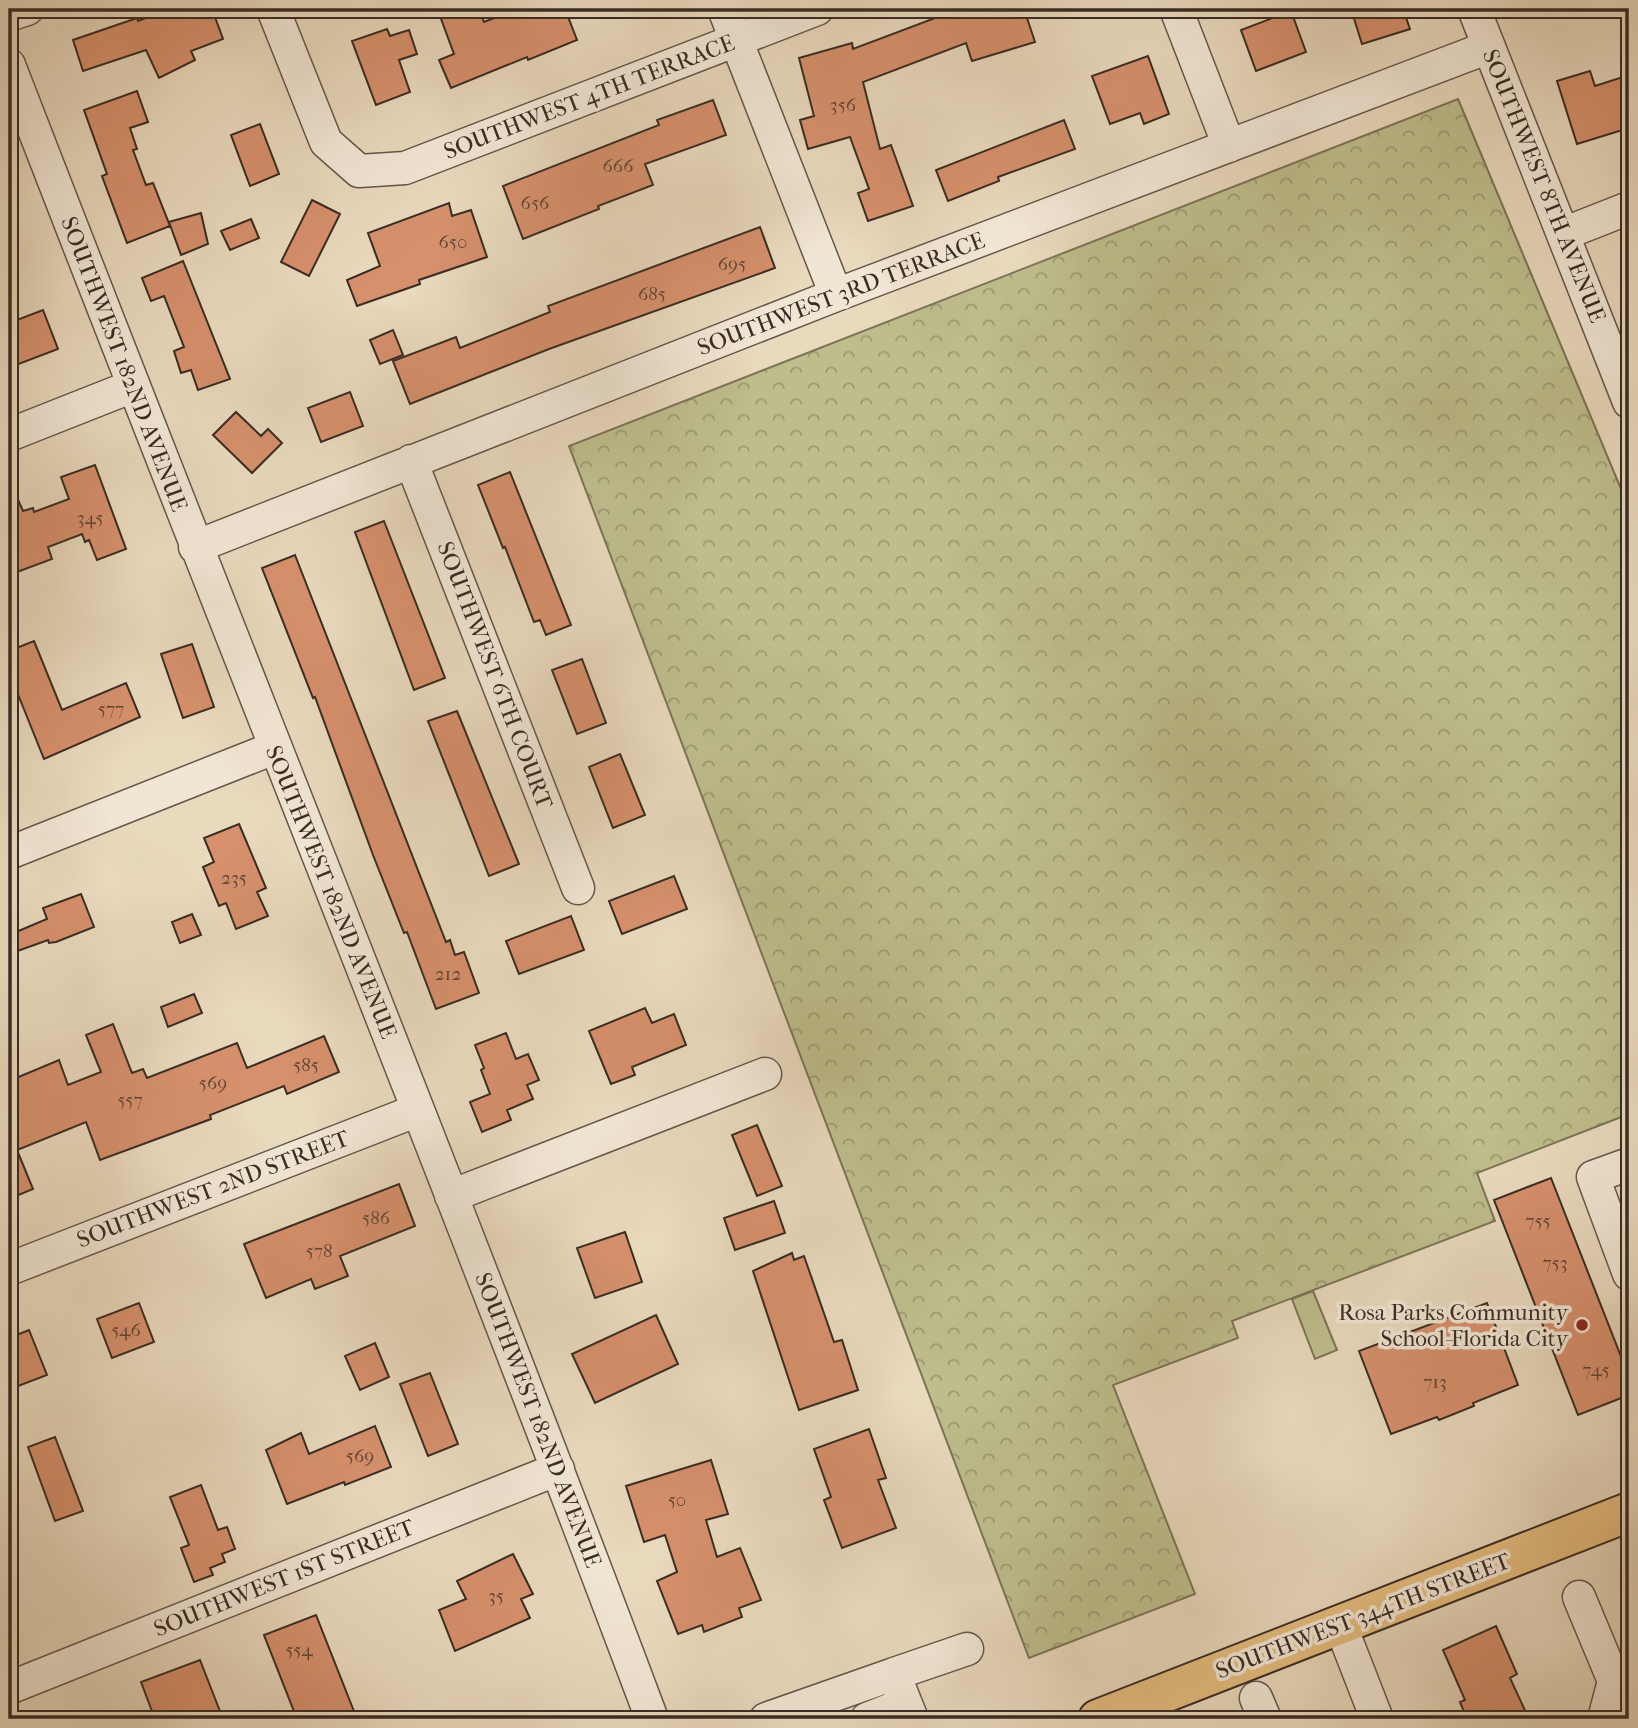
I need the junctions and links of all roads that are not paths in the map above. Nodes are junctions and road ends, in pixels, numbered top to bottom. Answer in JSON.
{"nodes":[{"id":1,"x":27,"y":9,"type":"edge"},
{"id":2,"x":273,"y":9,"type":"edge"},
{"id":3,"x":724,"y":9,"type":"edge"},
{"id":4,"x":817,"y":9,"type":"edge"},
{"id":5,"x":1176,"y":9,"type":"edge"},
{"id":6,"x":1474,"y":9,"type":"edge"},
{"id":7,"x":9,"y":16,"type":"edge"},
{"id":8,"x":736,"y":40,"type":"junction"},
{"id":9,"x":1489,"y":47,"type":"junction"},
{"id":10,"x":9,"y":65,"type":"edge"},
{"id":11,"x":1229,"y":146,"type":"junction"},
{"id":12,"x":1629,"y":208,"type":"edge"},
{"id":13,"x":1563,"y":234,"type":"junction"},
{"id":14,"x":836,"y":295,"type":"junction"},
{"id":15,"x":133,"y":386,"type":"junction"},
{"id":16,"x":1629,"y":402,"type":"edge"},
{"id":17,"x":9,"y":435,"type":"edge"},
{"id":18,"x":411,"y":461,"type":"junction"},
{"id":19,"x":195,"y":547,"type":"junction"},
{"id":20,"x":274,"y":748,"type":"junction"},
{"id":21,"x":9,"y":853,"type":"edge"},
{"id":22,"x":578,"y":888,"type":"dead end"},
{"id":23,"x":765,"y":1074,"type":"dead end"},
{"id":24,"x":418,"y":1110,"type":"junction"},
{"id":25,"x":1629,"y":1164,"type":"edge"},
{"id":26,"x":451,"y":1196,"type":"junction"},
{"id":27,"x":9,"y":1269,"type":"edge"},
{"id":28,"x":1629,"y":1274,"type":"edge"},
{"id":29,"x":558,"y":1469,"type":"junction"},
{"id":30,"x":1629,"y":1513,"type":"edge"},
{"id":31,"x":1580,"y":1597,"type":"dead end"},
{"id":32,"x":1340,"y":1624,"type":"junction"},
{"id":33,"x":967,"y":1648,"type":"dead end"},
{"id":34,"x":894,"y":1674,"type":"junction"},
{"id":35,"x":1622,"y":1680,"type":"edge"},
{"id":36,"x":9,"y":1688,"type":"edge"},
{"id":37,"x":1152,"y":1709,"type":"edge"},
{"id":38,"x":909,"y":1712,"type":"edge"},
{"id":39,"x":772,"y":1718,"type":"edge"},
{"id":40,"x":652,"y":1719,"type":"edge"},
{"id":41,"x":867,"y":1719,"type":"edge"},
{"id":42,"x":1098,"y":1719,"type":"edge"},
{"id":43,"x":1377,"y":1719,"type":"edge"},
{"id":44,"x":1604,"y":1719,"type":"edge"}],
"edges":[{"from":1,"to":7,"type":"street"},
{"from":2,"to":8,"type":"street","name":"SOUTHWEST 4TH TERRACE"},
{"from":3,"to":8,"type":"street"},
{"from":4,"to":8,"type":"street","name":"SOUTHWEST 4TH TERRACE"},
{"from":5,"to":11,"type":"street"},
{"from":6,"to":9,"type":"street","name":"SOUTHWEST 8TH AVENUE"},
{"from":8,"to":14,"type":"street"},
{"from":9,"to":11,"type":"street","name":"SOUTHWEST 3RD TERRACE"},
{"from":9,"to":13,"type":"street","name":"SOUTHWEST 8TH AVENUE"},
{"from":10,"to":15,"type":"street","name":"SOUTHWEST 182ND AVENUE"},
{"from":11,"to":14,"type":"street","name":"SOUTHWEST 3RD TERRACE"},
{"from":12,"to":13,"type":"street"},
{"from":13,"to":16,"type":"street","name":"SOUTHWEST 8TH AVENUE"},
{"from":14,"to":18,"type":"street","name":"SOUTHWEST 3RD TERRACE"},
{"from":15,"to":17,"type":"street"},
{"from":15,"to":19,"type":"street","name":"SOUTHWEST 182ND AVENUE"},
{"from":18,"to":19,"type":"street","name":"SOUTHWEST 3RD TERRACE"},
{"from":18,"to":22,"type":"street","name":"SOUTHWEST 6TH COURT"},
{"from":19,"to":20,"type":"street","name":"SOUTHWEST 182ND AVENUE"},
{"from":20,"to":21,"type":"street"},
{"from":20,"to":24,"type":"street","name":"SOUTHWEST 182ND AVENUE"},
{"from":23,"to":26,"type":"street"},
{"from":24,"to":26,"type":"street","name":"SOUTHWEST 182ND AVENUE"},
{"from":24,"to":27,"type":"street","name":"SOUTHWEST 2ND STREET"},
{"from":25,"to":28,"type":"street"},
{"from":26,"to":29,"type":"street","name":"SOUTHWEST 182ND AVENUE"},
{"from":29,"to":36,"type":"street","name":"SOUTHWEST 1ST STREET"},
{"from":29,"to":40,"type":"street","name":"SOUTHWEST 182ND AVENUE"},
{"from":30,"to":32,"type":"main road","name":"SOUTHWEST 344TH STREET"},
{"from":31,"to":35,"type":"street"},
{"from":32,"to":37,"type":"main road","name":"SOUTHWEST 344TH STREET"},
{"from":32,"to":43,"type":"street"},
{"from":33,"to":34,"type":"street"},
{"from":34,"to":38,"type":"street"},
{"from":34,"to":39,"type":"street"},
{"from":35,"to":44,"type":"street"},
{"from":37,"to":42,"type":"main road","name":"SOUTHWEST 344TH STREET"},
{"from":38,"to":41,"type":"street"}]}
